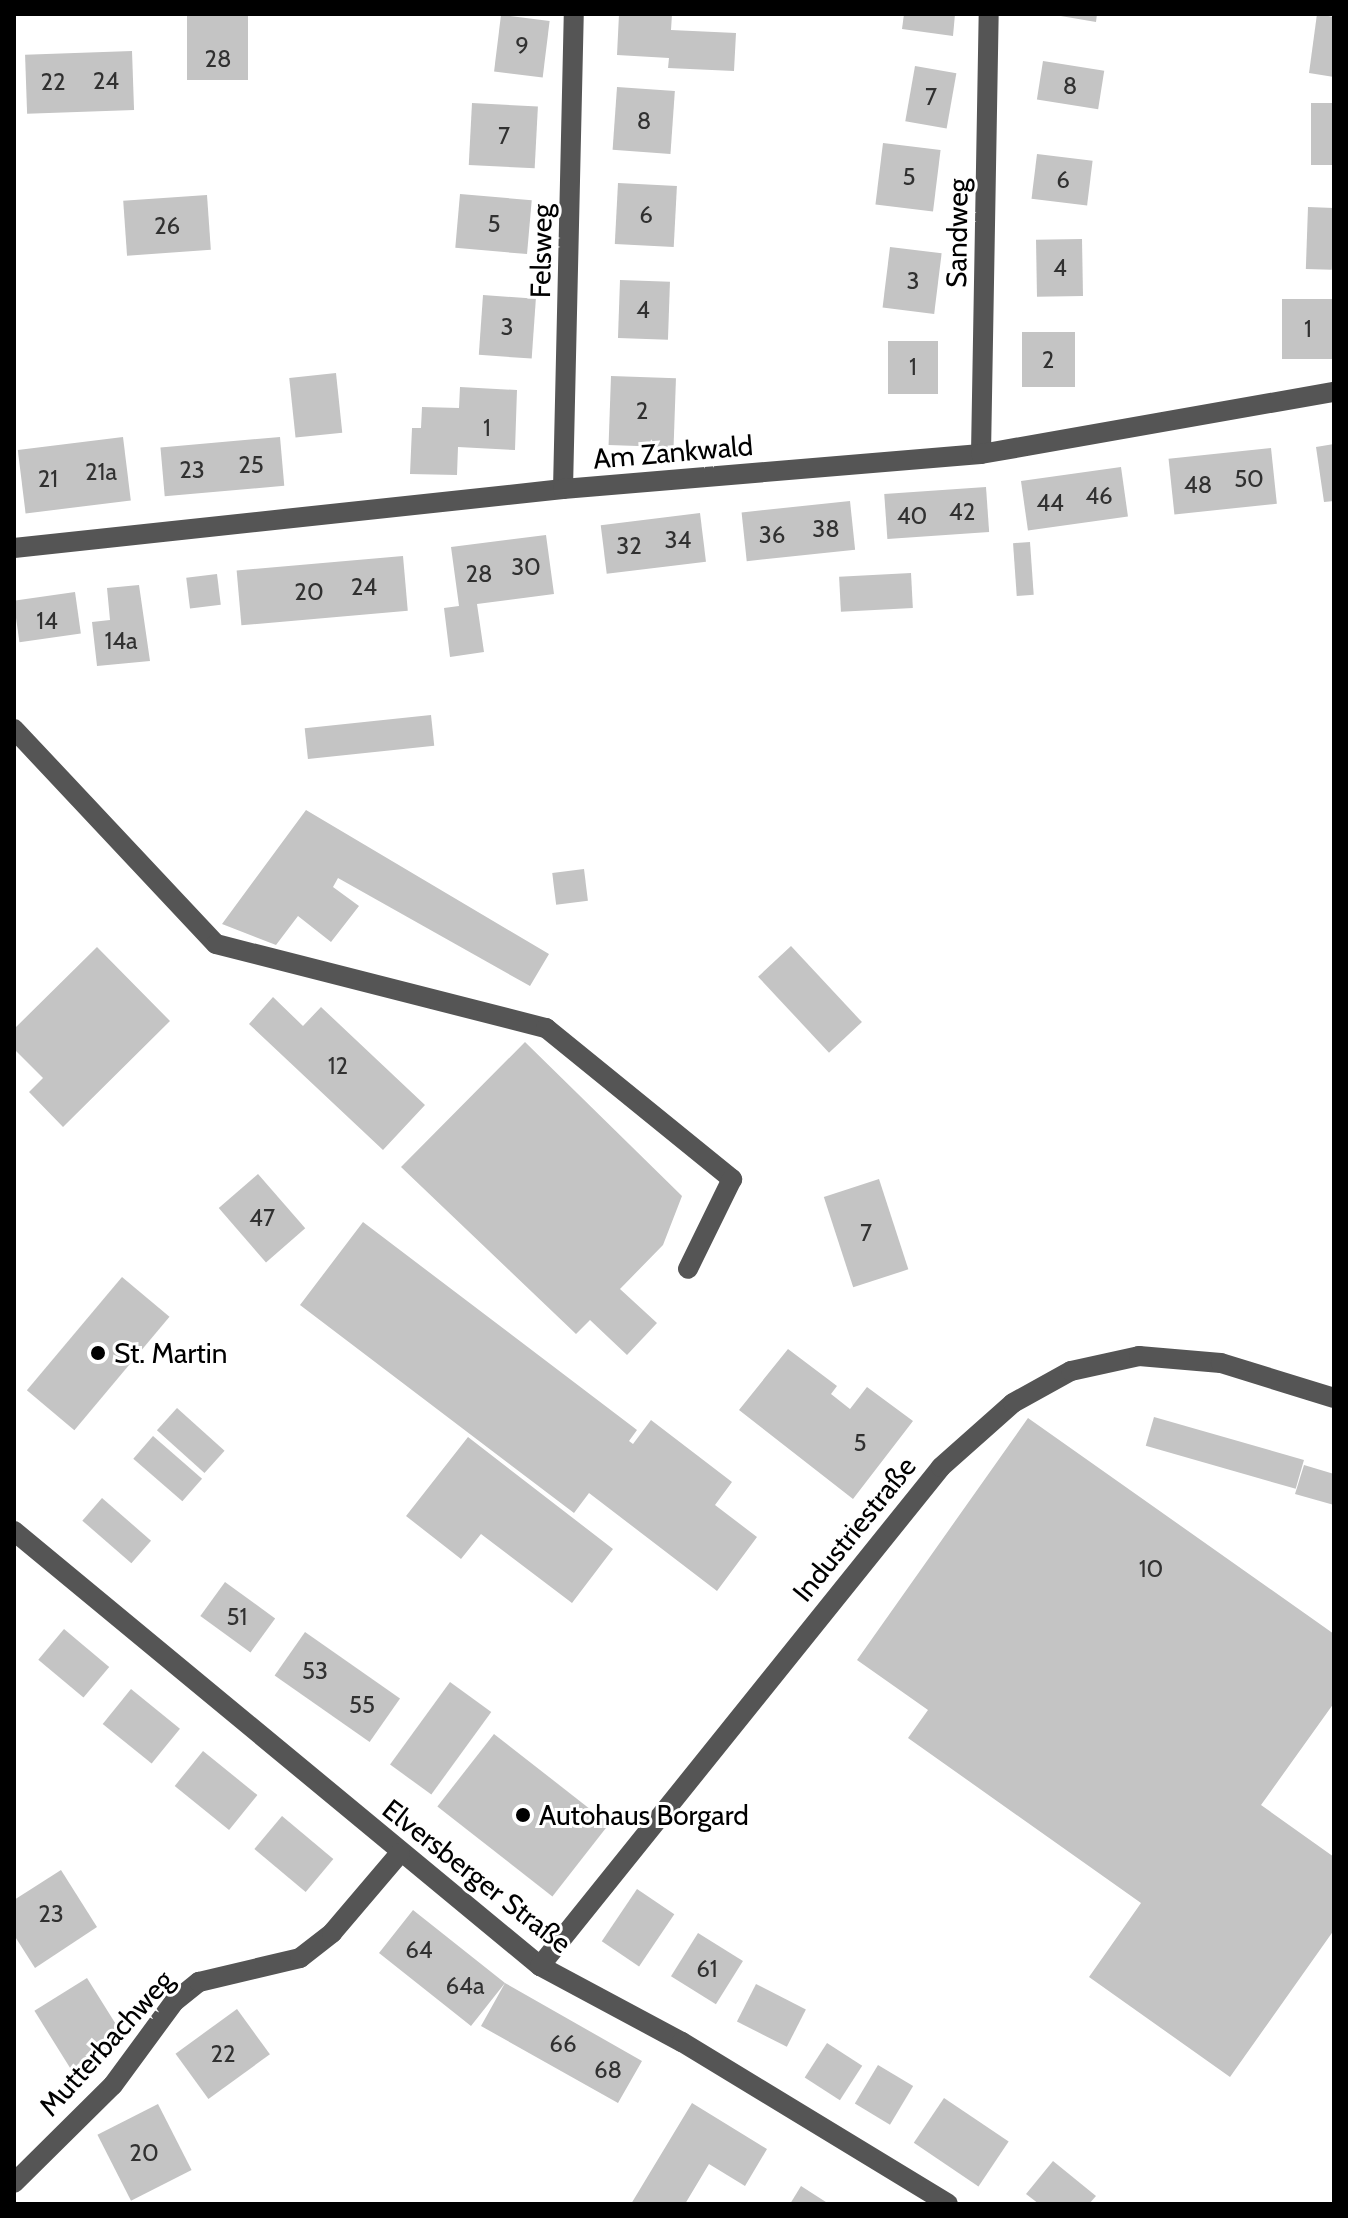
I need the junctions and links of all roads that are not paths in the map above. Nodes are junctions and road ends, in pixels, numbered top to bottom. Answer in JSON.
{"nodes":[{"id":1,"x":574,"y":14,"type":"edge"},
{"id":2,"x":989,"y":14,"type":"edge"},
{"id":3,"x":1334,"y":392,"type":"edge"},
{"id":4,"x":981,"y":454,"type":"junction"},
{"id":5,"x":563,"y":489,"type":"junction"},
{"id":6,"x":14,"y":548,"type":"edge"},
{"id":7,"x":14,"y":729,"type":"edge"},
{"id":8,"x":688,"y":1269,"type":"dead end"},
{"id":9,"x":1334,"y":1398,"type":"edge"},
{"id":10,"x":14,"y":1531,"type":"edge"},
{"id":11,"x":400,"y":1853,"type":"junction"},
{"id":12,"x":540,"y":1966,"type":"junction"},
{"id":13,"x":14,"y":2183,"type":"edge"},
{"id":14,"x":948,"y":2204,"type":"edge"}],
"edges":[{"from":1,"to":5,"type":"street","name":"Felsweg"},
{"from":2,"to":4,"type":"street","name":"Sandweg"},
{"from":3,"to":4,"type":"street","name":"Am Zankwald"},
{"from":4,"to":5,"type":"street","name":"Am Zankwald"},
{"from":5,"to":6,"type":"street","name":"Am Zankwald"},
{"from":7,"to":8,"type":"street"},
{"from":9,"to":12,"type":"street","name":"Industriestraße"},
{"from":10,"to":11,"type":"street","name":"Elversberger Straße"},
{"from":11,"to":12,"type":"street","name":"Elversberger Straße"},
{"from":11,"to":13,"type":"street","name":"Mutterbachweg"},
{"from":12,"to":14,"type":"street","name":"Elversberger Straße"}]}
